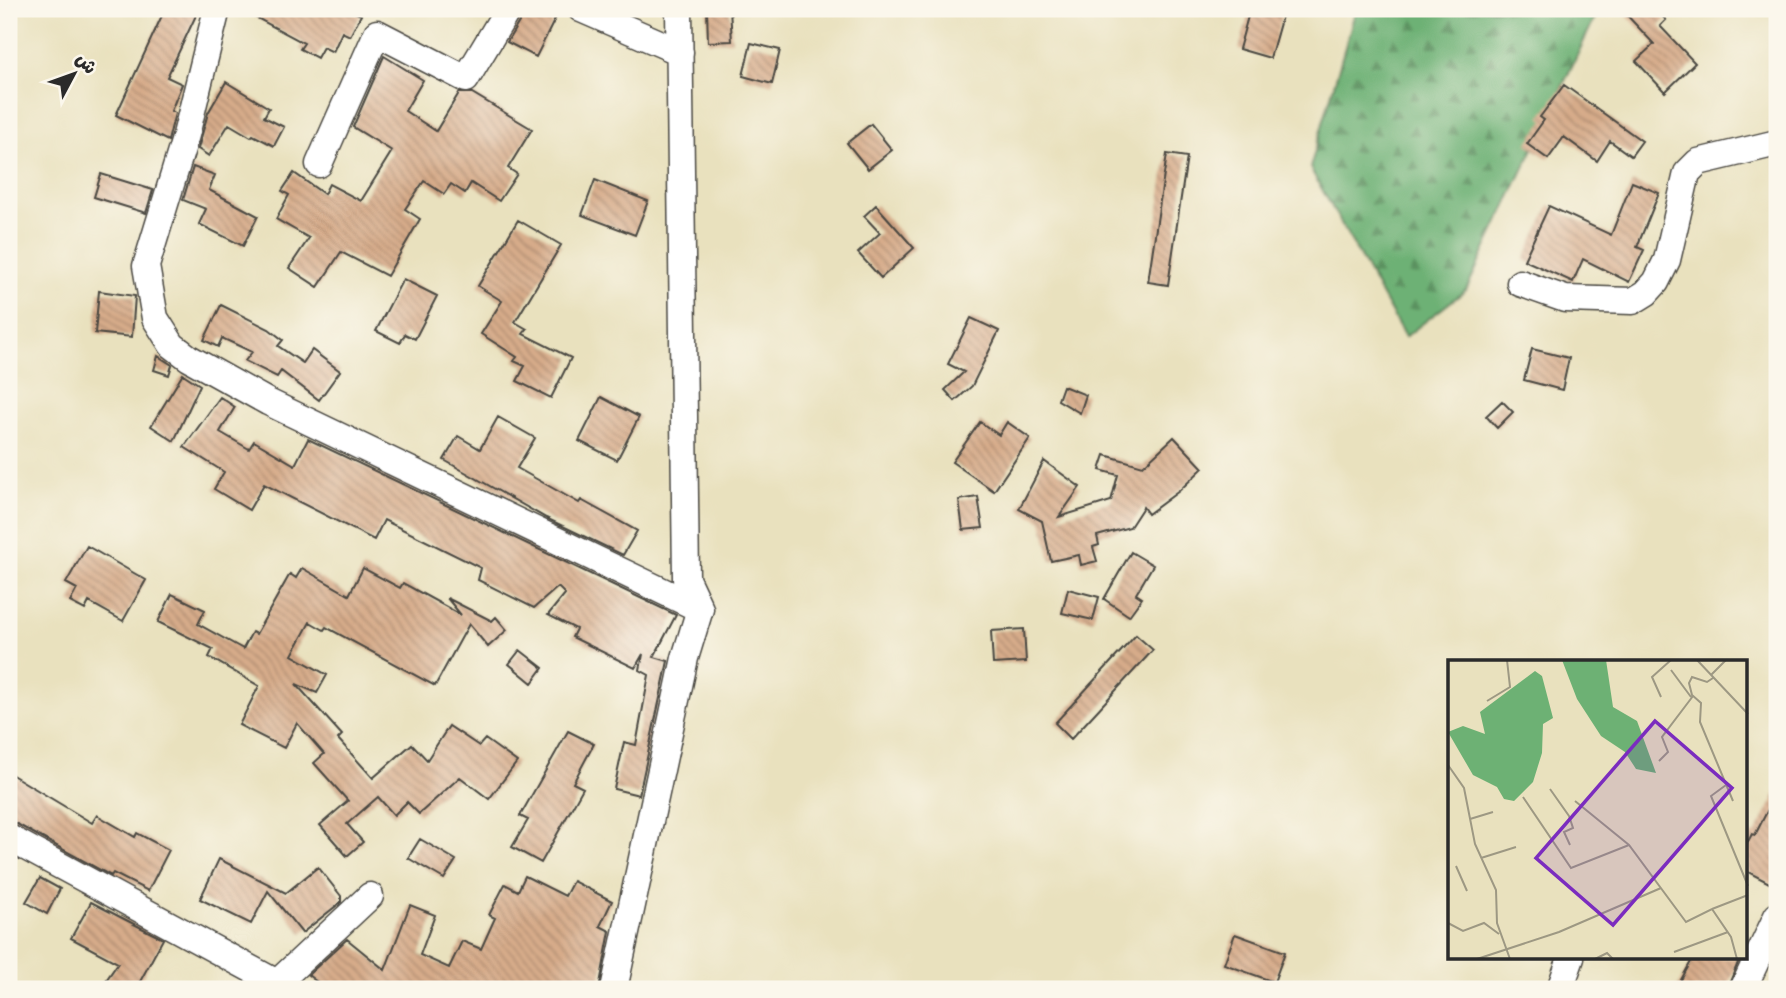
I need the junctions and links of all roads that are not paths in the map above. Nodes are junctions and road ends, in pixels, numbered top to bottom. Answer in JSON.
{"nodes":[{"id":1,"x":217,"y":9,"type":"edge"},
{"id":2,"x":508,"y":9,"type":"edge"},
{"id":3,"x":581,"y":9,"type":"edge"},
{"id":4,"x":679,"y":9,"type":"edge"},
{"id":5,"x":680,"y":52,"type":"junction"},
{"id":6,"x":1777,"y":143,"type":"edge"},
{"id":7,"x":319,"y":164,"type":"dead end"},
{"id":8,"x":1520,"y":283,"type":"dead end"},
{"id":9,"x":700,"y":609,"type":"junction"},
{"id":10,"x":9,"y":838,"type":"edge"},
{"id":11,"x":370,"y":896,"type":"dead end"},
{"id":12,"x":1764,"y":928,"type":"edge"},
{"id":13,"x":1570,"y":960,"type":"edge"},
{"id":14,"x":283,"y":986,"type":"edge"},
{"id":15,"x":614,"y":989,"type":"edge"},
{"id":16,"x":1560,"y":989,"type":"edge"},
{"id":17,"x":1743,"y":989,"type":"edge"}],
"edges":[{"from":1,"to":9,"type":"street"},
{"from":2,"to":7,"type":"street"},
{"from":3,"to":5,"type":"street"},
{"from":4,"to":5,"type":"street"},
{"from":5,"to":9,"type":"street"},
{"from":6,"to":8,"type":"street"},
{"from":9,"to":15,"type":"street"},
{"from":10,"to":14,"type":"street"},
{"from":11,"to":14,"type":"street"},
{"from":12,"to":17,"type":"street"},
{"from":13,"to":16,"type":"street"}]}
